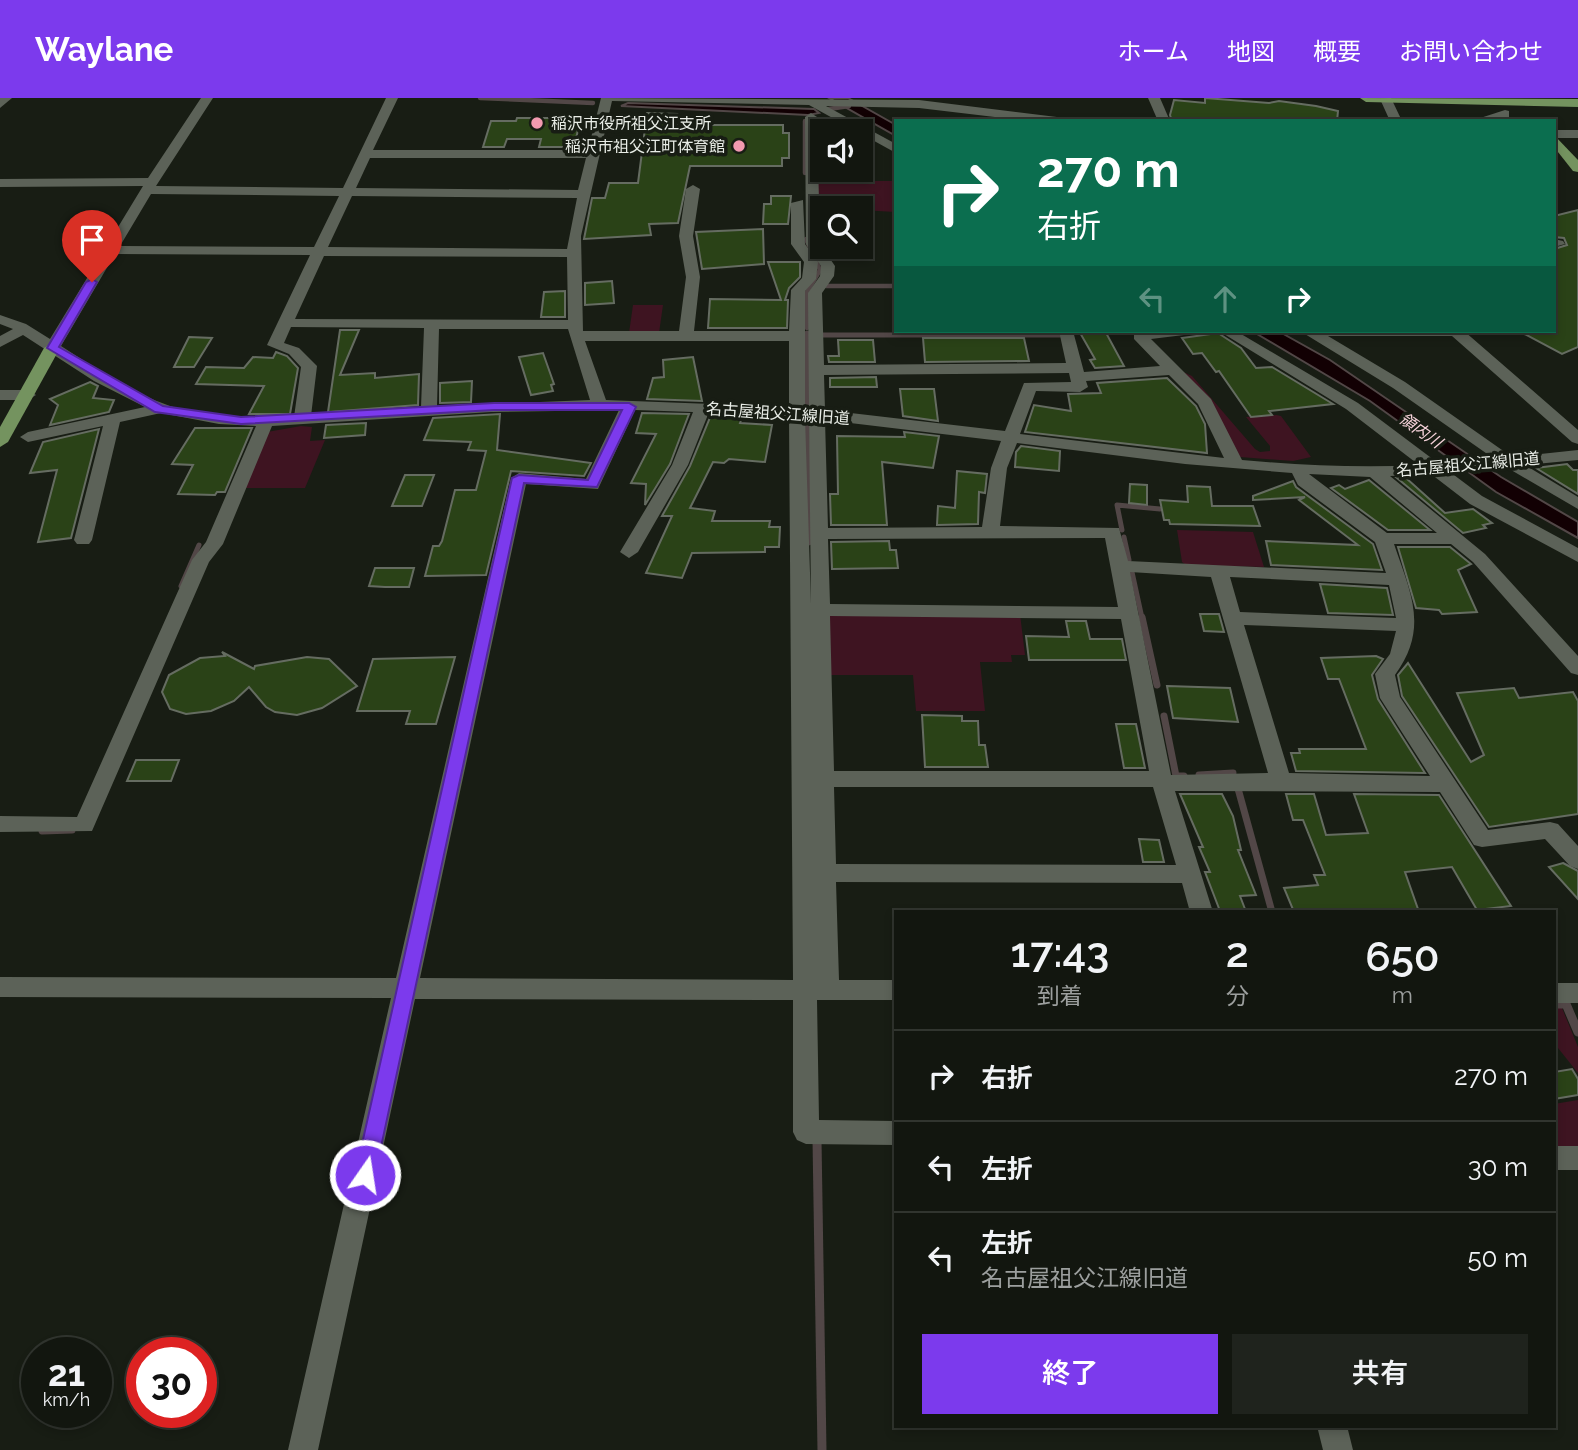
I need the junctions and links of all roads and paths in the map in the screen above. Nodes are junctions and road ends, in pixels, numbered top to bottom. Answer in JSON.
{"nodes":[{"id":1,"x":6,"y":98,"type":"edge"},
{"id":2,"x":208,"y":98,"type":"edge"},
{"id":3,"x":392,"y":98,"type":"edge"},
{"id":4,"x":607,"y":98,"type":"edge"},
{"id":5,"x":613,"y":98,"type":"edge"},
{"id":6,"x":1007,"y":98,"type":"edge"},
{"id":7,"x":1154,"y":98,"type":"edge"},
{"id":8,"x":1366,"y":98,"type":"edge"},
{"id":9,"x":1386,"y":99,"type":"edge"},
{"id":10,"x":876,"y":101,"type":"edge"},
{"id":11,"x":1566,"y":101,"type":"edge"},
{"id":12,"x":1578,"y":103,"type":"edge"},
{"id":13,"x":0,"y":104,"type":"edge"},
{"id":14,"x":1524,"y":104,"type":"edge"},
{"id":15,"x":812,"y":105,"type":"edge"},
{"id":16,"x":1505,"y":114,"type":"dead end"},
{"id":17,"x":1013,"y":118,"type":"edge"},
{"id":18,"x":909,"y":119,"type":"edge"},
{"id":19,"x":1163,"y":119,"type":"edge"},
{"id":20,"x":1395,"y":119,"type":"edge"},
{"id":21,"x":1485,"y":119,"type":"edge"},
{"id":22,"x":1578,"y":134,"type":"edge"},
{"id":23,"x":1556,"y":139,"type":"edge"},
{"id":24,"x":1556,"y":141,"type":"edge"},
{"id":25,"x":894,"y":148,"type":"edge"},
{"id":26,"x":365,"y":154,"type":"junction"},
{"id":27,"x":592,"y":155,"type":"junction"},
{"id":28,"x":1578,"y":168,"type":"edge"},
{"id":29,"x":0,"y":183,"type":"edge"},
{"id":30,"x":150,"y":186,"type":"junction"},
{"id":31,"x":692,"y":189,"type":"dead end"},
{"id":32,"x":347,"y":192,"type":"junction"},
{"id":33,"x":582,"y":194,"type":"junction"},
{"id":34,"x":111,"y":250,"type":"junction"},
{"id":35,"x":319,"y":251,"type":"junction"},
{"id":36,"x":575,"y":253,"type":"junction"},
{"id":37,"x":0,"y":319,"type":"edge"},
{"id":38,"x":285,"y":323,"type":"junction"},
{"id":39,"x":432,"y":324,"type":"junction"},
{"id":40,"x":24,"y":329,"type":"junction"},
{"id":41,"x":576,"y":330,"type":"junction"},
{"id":42,"x":1066,"y":333,"type":"edge"},
{"id":43,"x":1166,"y":333,"type":"edge"},
{"id":44,"x":1229,"y":333,"type":"edge"},
{"id":45,"x":1458,"y":333,"type":"edge"},
{"id":46,"x":1315,"y":335,"type":"edge"},
{"id":47,"x":686,"y":336,"type":"junction"},
{"id":48,"x":796,"y":336,"type":"junction"},
{"id":49,"x":0,"y":342,"type":"edge"},
{"id":50,"x":52,"y":348,"type":"junction"},
{"id":51,"x":818,"y":370,"type":"junction"},
{"id":52,"x":1172,"y":370,"type":"junction"},
{"id":53,"x":1076,"y":373,"type":"junction"},
{"id":54,"x":0,"y":395,"type":"edge"},
{"id":55,"x":28,"y":395,"type":"junction"},
{"id":56,"x":600,"y":406,"type":"junction"},
{"id":57,"x":629,"y":407,"type":"junction"},
{"id":58,"x":703,"y":408,"type":"junction"},
{"id":59,"x":159,"y":409,"type":"junction"},
{"id":60,"x":429,"y":411,"type":"junction"},
{"id":61,"x":797,"y":412,"type":"junction"},
{"id":62,"x":819,"y":415,"type":"junction"},
{"id":63,"x":113,"y":419,"type":"junction"},
{"id":64,"x":302,"y":419,"type":"junction"},
{"id":65,"x":267,"y":420,"type":"junction"},
{"id":66,"x":28,"y":437,"type":"dead end"},
{"id":67,"x":1010,"y":438,"type":"junction"},
{"id":68,"x":1578,"y":439,"type":"edge"},
{"id":69,"x":1,"y":444,"type":"edge"},
{"id":70,"x":1578,"y":455,"type":"edge"},
{"id":71,"x":1508,"y":461,"type":"junction"},
{"id":72,"x":1235,"y":463,"type":"junction"},
{"id":73,"x":1437,"y":468,"type":"junction"},
{"id":74,"x":1298,"y":469,"type":"junction"},
{"id":75,"x":1375,"y":472,"type":"junction"},
{"id":76,"x":1578,"y":504,"type":"edge"},
{"id":77,"x":990,"y":532,"type":"junction"},
{"id":78,"x":821,"y":534,"type":"junction"},
{"id":79,"x":1454,"y":538,"type":"junction"},
{"id":80,"x":1383,"y":539,"type":"junction"},
{"id":81,"x":83,"y":540,"type":"dead end"},
{"id":82,"x":629,"y":552,"type":"dead end"},
{"id":83,"x":1578,"y":556,"type":"edge"},
{"id":84,"x":1119,"y":566,"type":"junction"},
{"id":85,"x":1219,"y":570,"type":"junction"},
{"id":86,"x":1397,"y":579,"type":"junction"},
{"id":87,"x":812,"y":610,"type":"junction"},
{"id":88,"x":1129,"y":613,"type":"junction"},
{"id":89,"x":1233,"y":618,"type":"junction"},
{"id":90,"x":1407,"y":625,"type":"junction"},
{"id":91,"x":1578,"y":668,"type":"edge"},
{"id":92,"x":813,"y":779,"type":"junction"},
{"id":93,"x":1162,"y":781,"type":"junction"},
{"id":94,"x":1281,"y":781,"type":"junction"},
{"id":95,"x":1443,"y":784,"type":"junction"},
{"id":96,"x":0,"y":824,"type":"edge"},
{"id":97,"x":1578,"y":860,"type":"edge"},
{"id":98,"x":825,"y":873,"type":"junction"},
{"id":99,"x":1190,"y":874,"type":"junction"},
{"id":100,"x":1201,"y":910,"type":"edge"},
{"id":101,"x":0,"y":987,"type":"edge"},
{"id":102,"x":406,"y":988,"type":"junction"},
{"id":103,"x":815,"y":989,"type":"junction"},
{"id":104,"x":894,"y":990,"type":"edge"},
{"id":105,"x":894,"y":1133,"type":"edge"},
{"id":106,"x":1556,"y":1158,"type":"edge"},
{"id":107,"x":1578,"y":1158,"type":"edge"},
{"id":108,"x":1332,"y":1428,"type":"edge"},
{"id":109,"x":303,"y":1450,"type":"edge"},
{"id":110,"x":1338,"y":1450,"type":"edge"}],
"edges":[{"from":1,"to":13,"type":"street"},
{"from":2,"to":30,"type":"street"},
{"from":3,"to":26,"type":"street"},
{"from":4,"to":27,"type":"street"},
{"from":5,"to":15,"type":"street"},
{"from":6,"to":17,"type":"street"},
{"from":7,"to":19,"type":"street"},
{"from":8,"to":9,"type":"main road"},
{"from":9,"to":14,"type":"main road"},
{"from":9,"to":20,"type":"street"},
{"from":10,"to":15,"type":"street"},
{"from":10,"to":17,"type":"street"},
{"from":10,"to":18,"type":"street"},
{"from":11,"to":12,"type":"main road"},
{"from":11,"to":14,"type":"main road"},
{"from":15,"to":25,"type":"street"},
{"from":15,"to":48,"type":"street"},
{"from":15,"to":51,"type":"street"},
{"from":16,"to":21,"type":"street"},
{"from":22,"to":23,"type":"street"},
{"from":24,"to":28,"type":"main road"},
{"from":26,"to":27,"type":"street"},
{"from":26,"to":32,"type":"street"},
{"from":27,"to":33,"type":"street"},
{"from":29,"to":30,"type":"street"},
{"from":30,"to":32,"type":"street"},
{"from":30,"to":34,"type":"street"},
{"from":31,"to":47,"type":"street"},
{"from":32,"to":33,"type":"street"},
{"from":32,"to":35,"type":"street"},
{"from":33,"to":36,"type":"street"},
{"from":34,"to":35,"type":"street"},
{"from":34,"to":50,"type":"street"},
{"from":35,"to":36,"type":"street"},
{"from":35,"to":38,"type":"street"},
{"from":36,"to":41,"type":"street"},
{"from":37,"to":40,"type":"street","name":"名古屋祖父江線旧道"},
{"from":38,"to":39,"type":"street"},
{"from":38,"to":64,"type":"street"},
{"from":39,"to":41,"type":"street"},
{"from":39,"to":60,"type":"street"},
{"from":40,"to":49,"type":"street"},
{"from":40,"to":50,"type":"street","name":"名古屋祖父江線旧道"},
{"from":41,"to":47,"type":"street"},
{"from":41,"to":56,"type":"street"},
{"from":42,"to":53,"type":"street"},
{"from":43,"to":52,"type":"street"},
{"from":44,"to":73,"type":"street"},
{"from":45,"to":68,"type":"street"},
{"from":46,"to":71,"type":"street"},
{"from":47,"to":48,"type":"street"},
{"from":48,"to":61,"type":"street"},
{"from":50,"to":55,"type":"main road"},
{"from":50,"to":59,"type":"street","name":"名古屋祖父江線旧道"},
{"from":51,"to":53,"type":"street"},
{"from":51,"to":62,"type":"street"},
{"from":52,"to":53,"type":"street"},
{"from":52,"to":72,"type":"street"},
{"from":53,"to":67,"type":"street"},
{"from":54,"to":55,"type":"street"},
{"from":55,"to":69,"type":"main road"},
{"from":56,"to":57,"type":"street","name":"名古屋祖父江線旧道"},
{"from":56,"to":60,"type":"street","name":"名古屋祖父江線旧道"},
{"from":57,"to":58,"type":"street","name":"名古屋祖父江線旧道"},
{"from":57,"to":102,"type":"street"},
{"from":58,"to":61,"type":"street","name":"名古屋祖父江線旧道"},
{"from":58,"to":82,"type":"street"},
{"from":59,"to":63,"type":"street"},
{"from":59,"to":65,"type":"street","name":"名古屋祖父江線旧道"},
{"from":60,"to":64,"type":"street","name":"名古屋祖父江線旧道"},
{"from":61,"to":62,"type":"street","name":"名古屋祖父江線旧道"},
{"from":61,"to":87,"type":"street"},
{"from":62,"to":67,"type":"street","name":"名古屋祖父江線旧道"},
{"from":62,"to":78,"type":"street"},
{"from":63,"to":66,"type":"street"},
{"from":63,"to":81,"type":"street"},
{"from":64,"to":65,"type":"street","name":"名古屋祖父江線旧道"},
{"from":65,"to":96,"type":"street"},
{"from":67,"to":72,"type":"street","name":"名古屋祖父江線旧道"},
{"from":67,"to":77,"type":"street"},
{"from":70,"to":71,"type":"street","name":"名古屋祖父江線旧道"},
{"from":71,"to":73,"type":"street","name":"名古屋祖父江線旧道"},
{"from":71,"to":76,"type":"street"},
{"from":72,"to":74,"type":"street","name":"名古屋祖父江線旧道"},
{"from":73,"to":75,"type":"street","name":"名古屋祖父江線旧道"},
{"from":73,"to":83,"type":"street"},
{"from":74,"to":75,"type":"street","name":"名古屋祖父江線旧道"},
{"from":74,"to":80,"type":"street"},
{"from":75,"to":79,"type":"street"},
{"from":77,"to":78,"type":"street"},
{"from":77,"to":84,"type":"street"},
{"from":78,"to":87,"type":"street"},
{"from":79,"to":80,"type":"street"},
{"from":79,"to":91,"type":"street"},
{"from":80,"to":86,"type":"street"},
{"from":84,"to":85,"type":"street"},
{"from":84,"to":88,"type":"street"},
{"from":85,"to":86,"type":"street"},
{"from":85,"to":89,"type":"street"},
{"from":86,"to":90,"type":"street"},
{"from":87,"to":88,"type":"street"},
{"from":87,"to":92,"type":"street"},
{"from":88,"to":93,"type":"street"},
{"from":89,"to":90,"type":"street"},
{"from":89,"to":94,"type":"street"},
{"from":90,"to":95,"type":"street"},
{"from":92,"to":93,"type":"street"},
{"from":92,"to":98,"type":"street"},
{"from":92,"to":103,"type":"street"},
{"from":93,"to":94,"type":"street"},
{"from":93,"to":99,"type":"street"},
{"from":94,"to":95,"type":"street"},
{"from":95,"to":97,"type":"street"},
{"from":98,"to":99,"type":"street"},
{"from":98,"to":103,"type":"street"},
{"from":99,"to":100,"type":"street"},
{"from":101,"to":102,"type":"street"},
{"from":102,"to":103,"type":"street"},
{"from":102,"to":109,"type":"street"},
{"from":103,"to":104,"type":"street"},
{"from":103,"to":105,"type":"street"},
{"from":106,"to":107,"type":"street"},
{"from":108,"to":110,"type":"street"}]}
